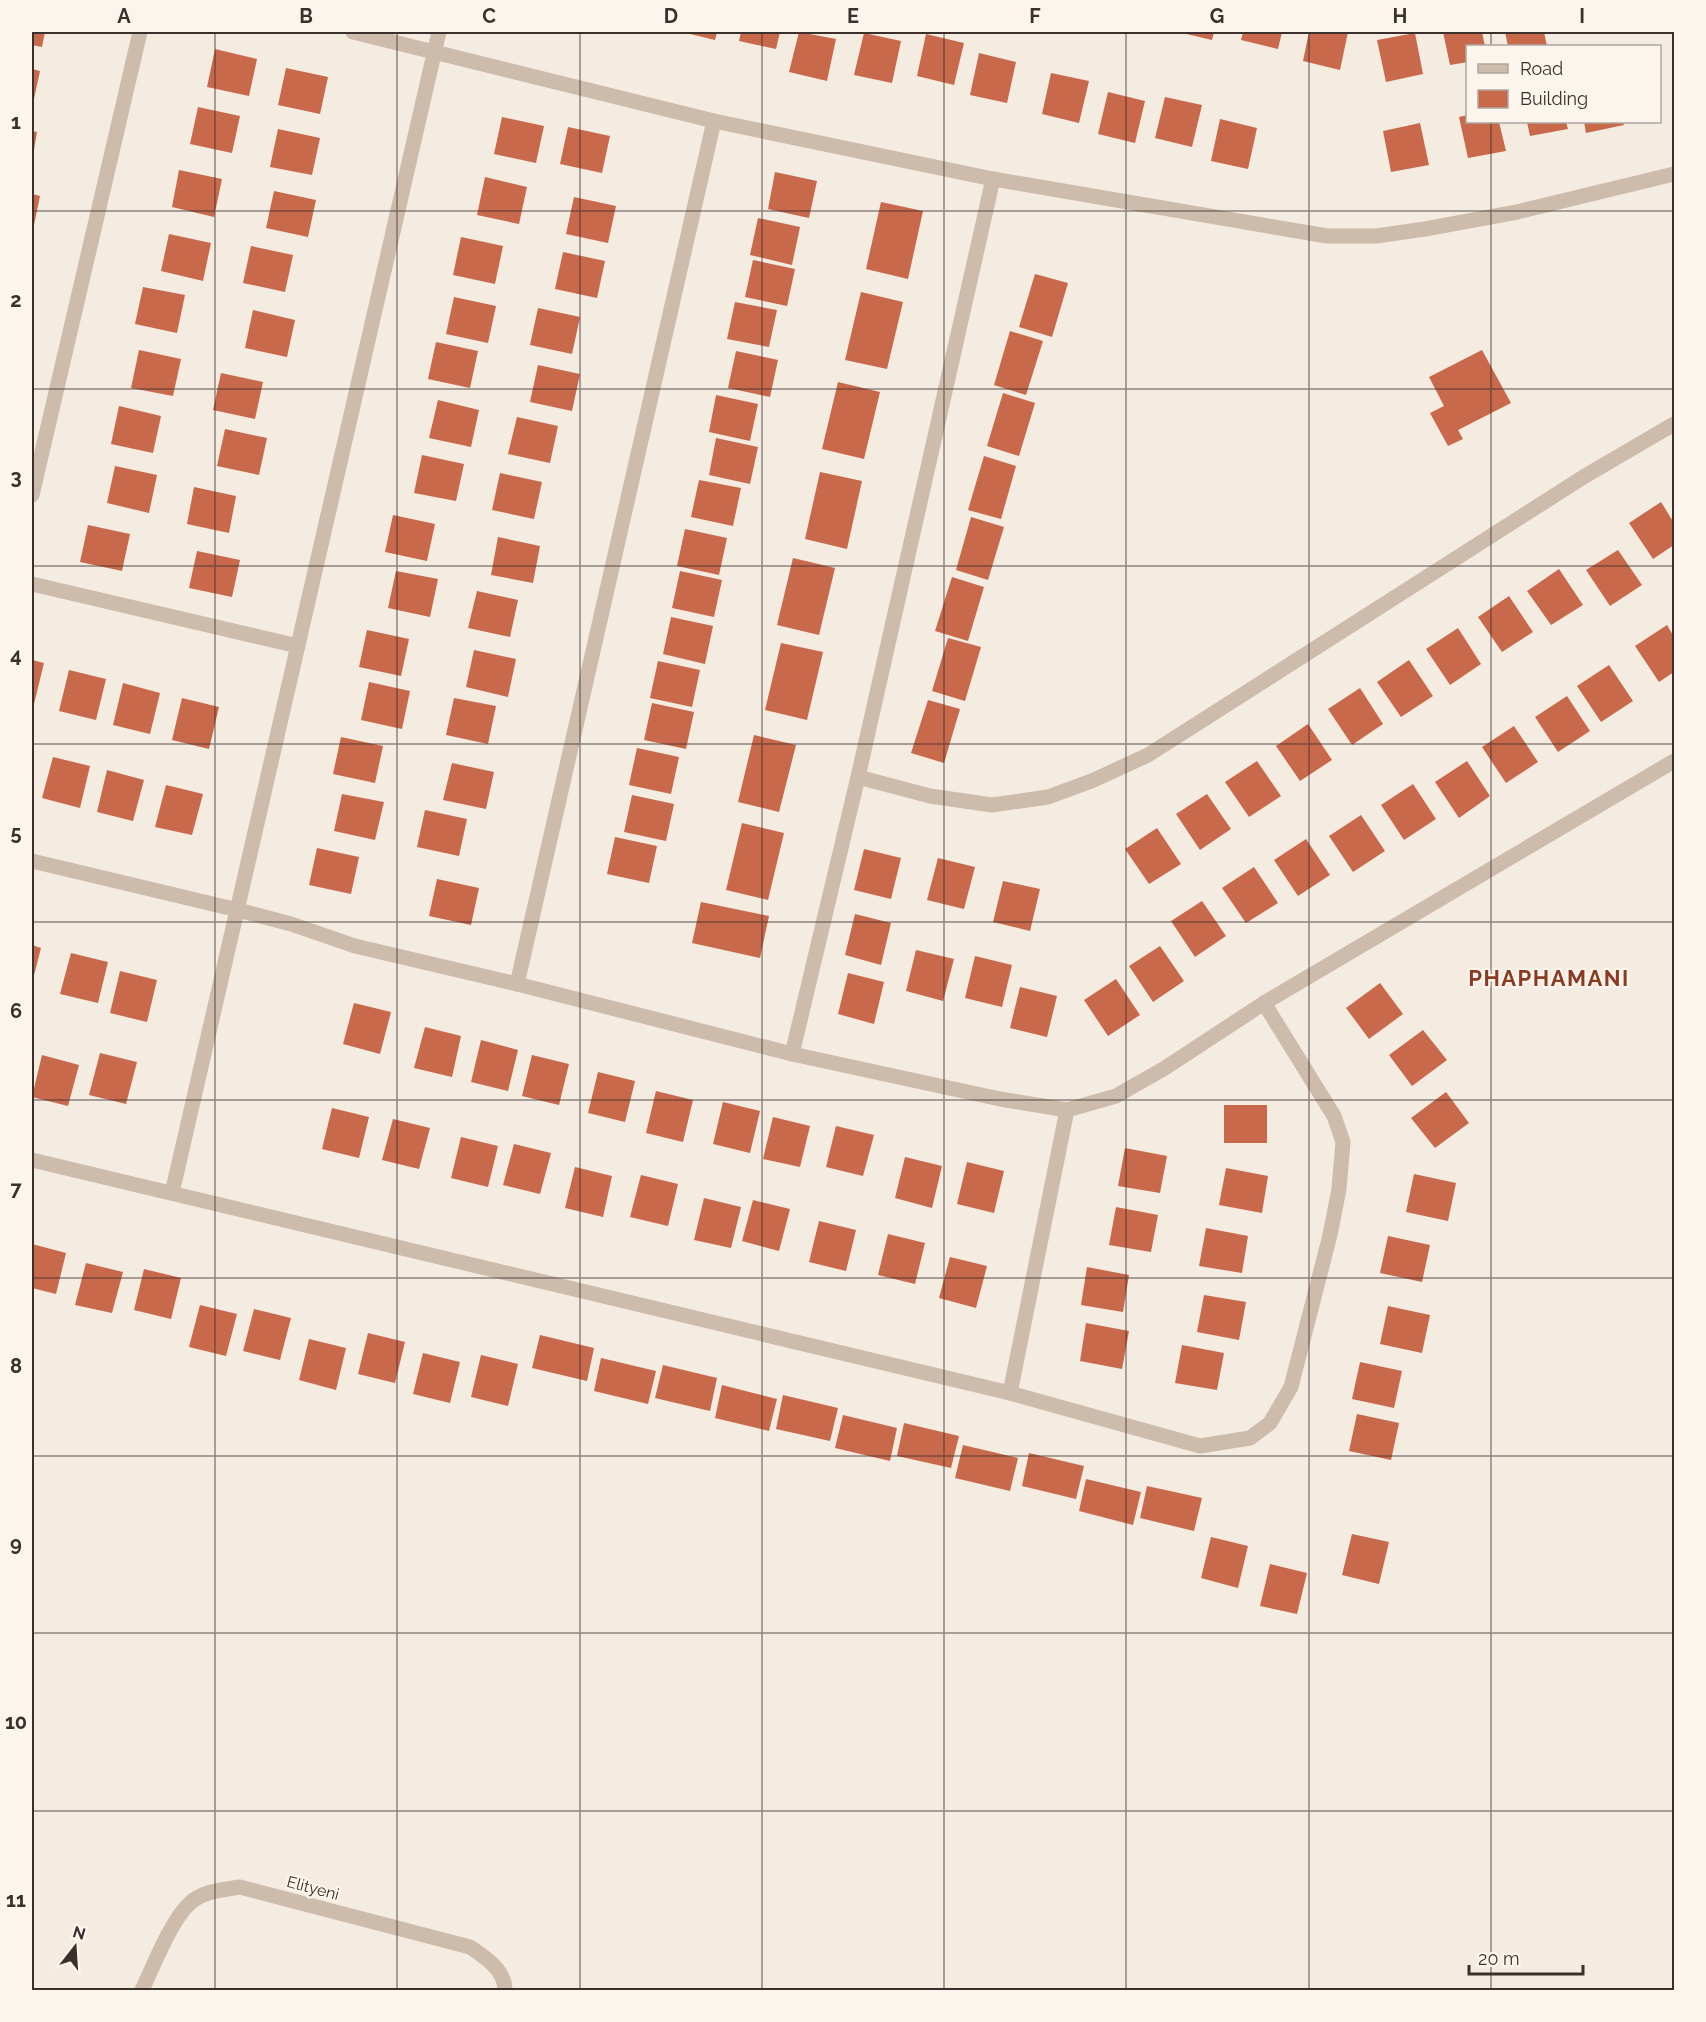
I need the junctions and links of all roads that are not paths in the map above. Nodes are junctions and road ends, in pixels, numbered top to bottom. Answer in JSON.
{"nodes":[{"id":1,"x":140,"y":32,"type":"edge"},
{"id":2,"x":353,"y":32,"type":"edge"},
{"id":3,"x":439,"y":32,"type":"edge"},
{"id":4,"x":435,"y":51,"type":"junction"},
{"id":5,"x":714,"y":121,"type":"junction"},
{"id":6,"x":1674,"y":174,"type":"edge"},
{"id":7,"x":993,"y":179,"type":"junction"},
{"id":8,"x":1674,"y":424,"type":"edge"},
{"id":9,"x":32,"y":495,"type":"edge"},
{"id":10,"x":32,"y":584,"type":"edge"},
{"id":11,"x":298,"y":646,"type":"junction"},
{"id":12,"x":1674,"y":761,"type":"edge"},
{"id":13,"x":858,"y":777,"type":"junction"},
{"id":14,"x":32,"y":861,"type":"edge"},
{"id":15,"x":238,"y":910,"type":"junction"},
{"id":16,"x":517,"y":984,"type":"junction"},
{"id":17,"x":1264,"y":1003,"type":"junction"},
{"id":18,"x":792,"y":1054,"type":"junction"},
{"id":19,"x":1067,"y":1110,"type":"junction"},
{"id":20,"x":32,"y":1160,"type":"edge"},
{"id":21,"x":172,"y":1193,"type":"junction"},
{"id":22,"x":1010,"y":1394,"type":"junction"},
{"id":23,"x":142,"y":1990,"type":"edge"},
{"id":24,"x":505,"y":1990,"type":"edge"}],
"edges":[{"from":1,"to":9,"type":"street"},
{"from":2,"to":4,"type":"street"},
{"from":3,"to":4,"type":"street"},
{"from":4,"to":5,"type":"street"},
{"from":4,"to":11,"type":"street"},
{"from":5,"to":7,"type":"street"},
{"from":5,"to":16,"type":"street"},
{"from":6,"to":7,"type":"street"},
{"from":7,"to":13,"type":"street"},
{"from":8,"to":13,"type":"street"},
{"from":10,"to":11,"type":"street"},
{"from":11,"to":15,"type":"street"},
{"from":12,"to":17,"type":"street"},
{"from":13,"to":18,"type":"street"},
{"from":14,"to":15,"type":"street"},
{"from":15,"to":16,"type":"street"},
{"from":15,"to":21,"type":"street"},
{"from":16,"to":18,"type":"street"},
{"from":17,"to":19,"type":"street"},
{"from":17,"to":22,"type":"street"},
{"from":18,"to":19,"type":"street"},
{"from":19,"to":22,"type":"street"},
{"from":20,"to":21,"type":"street"},
{"from":21,"to":22,"type":"street"},
{"from":23,"to":24,"type":"street","name":"Elityeni"}]}
